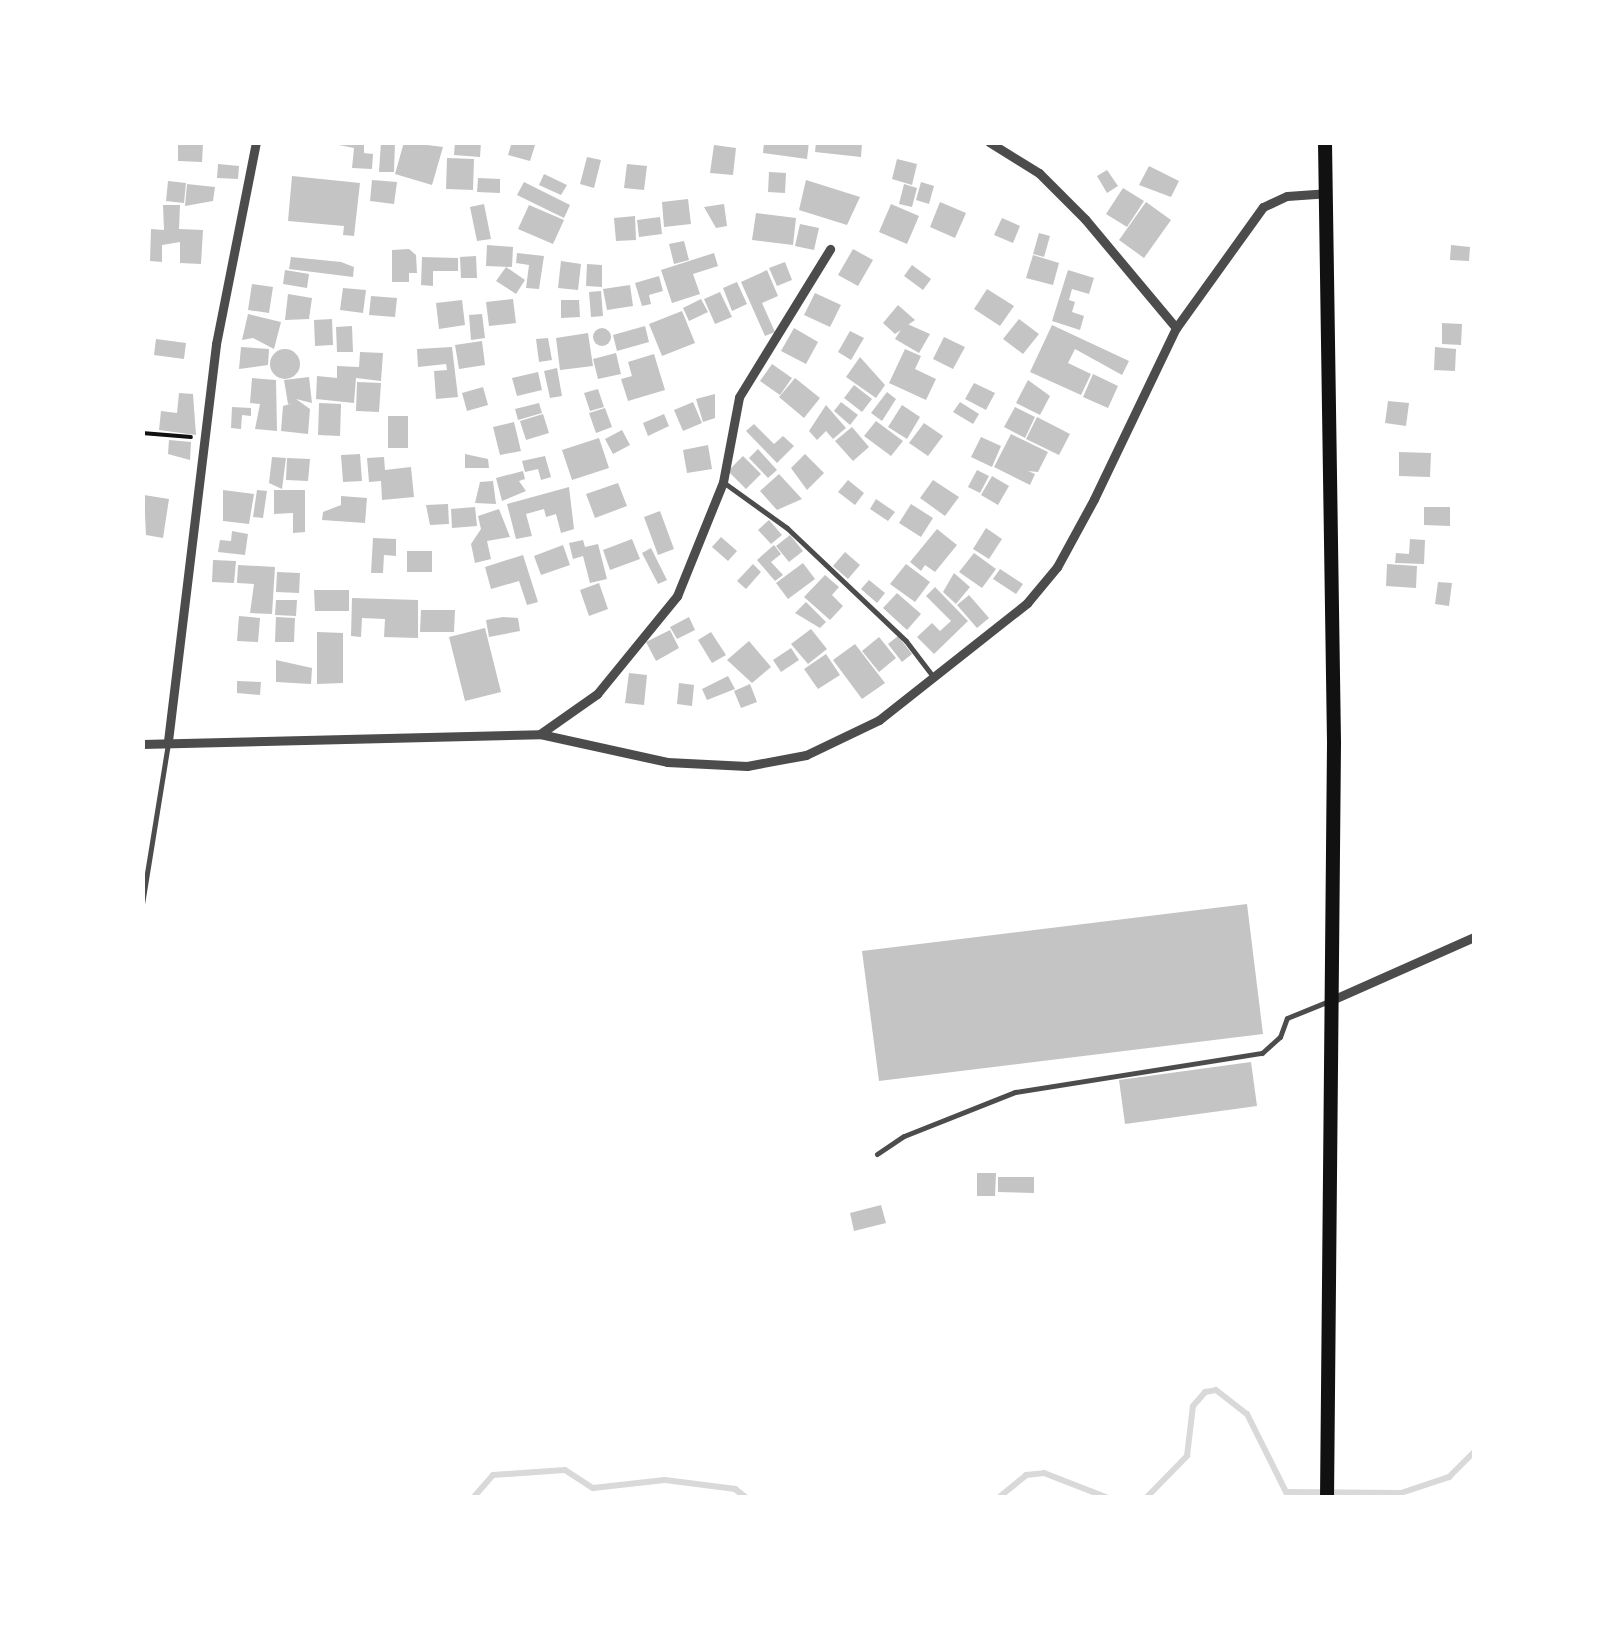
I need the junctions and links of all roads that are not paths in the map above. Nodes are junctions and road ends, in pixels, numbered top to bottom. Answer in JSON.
{"nodes":[{"id":1,"x":256,"y":142,"type":"edge"},
{"id":2,"x":989,"y":142,"type":"edge"},
{"id":3,"x":1325,"y":142,"type":"edge"},
{"id":4,"x":1326,"y":193,"type":"junction"},
{"id":5,"x":830,"y":249,"type":"dead end"},
{"id":6,"x":1176,"y":328,"type":"junction"},
{"id":7,"x":723,"y":482,"type":"junction"},
{"id":8,"x":932,"y":675,"type":"junction"},
{"id":9,"x":540,"y":734,"type":"junction"},
{"id":10,"x":168,"y":741,"type":"junction"},
{"id":11,"x":142,"y":744,"type":"edge"},
{"id":12,"x":142,"y":904,"type":"edge"},
{"id":13,"x":1474,"y":937,"type":"edge"},
{"id":14,"x":1332,"y":1000,"type":"junction"},
{"id":15,"x":877,"y":1154,"type":"dead end"},
{"id":16,"x":1327,"y":1498,"type":"edge"}],
"edges":[{"from":1,"to":10,"type":"street"},
{"from":2,"to":6,"type":"street"},
{"from":3,"to":4,"type":"main road"},
{"from":4,"to":6,"type":"street"},
{"from":4,"to":14,"type":"main road"},
{"from":5,"to":7,"type":"street"},
{"from":6,"to":8,"type":"street"},
{"from":7,"to":8,"type":"lane"},
{"from":7,"to":9,"type":"street"},
{"from":8,"to":9,"type":"street"},
{"from":9,"to":10,"type":"street"},
{"from":10,"to":11,"type":"street"},
{"from":10,"to":12,"type":"lane"},
{"from":13,"to":14,"type":"street"},
{"from":14,"to":15,"type":"lane"},
{"from":14,"to":16,"type":"main road"}]}
